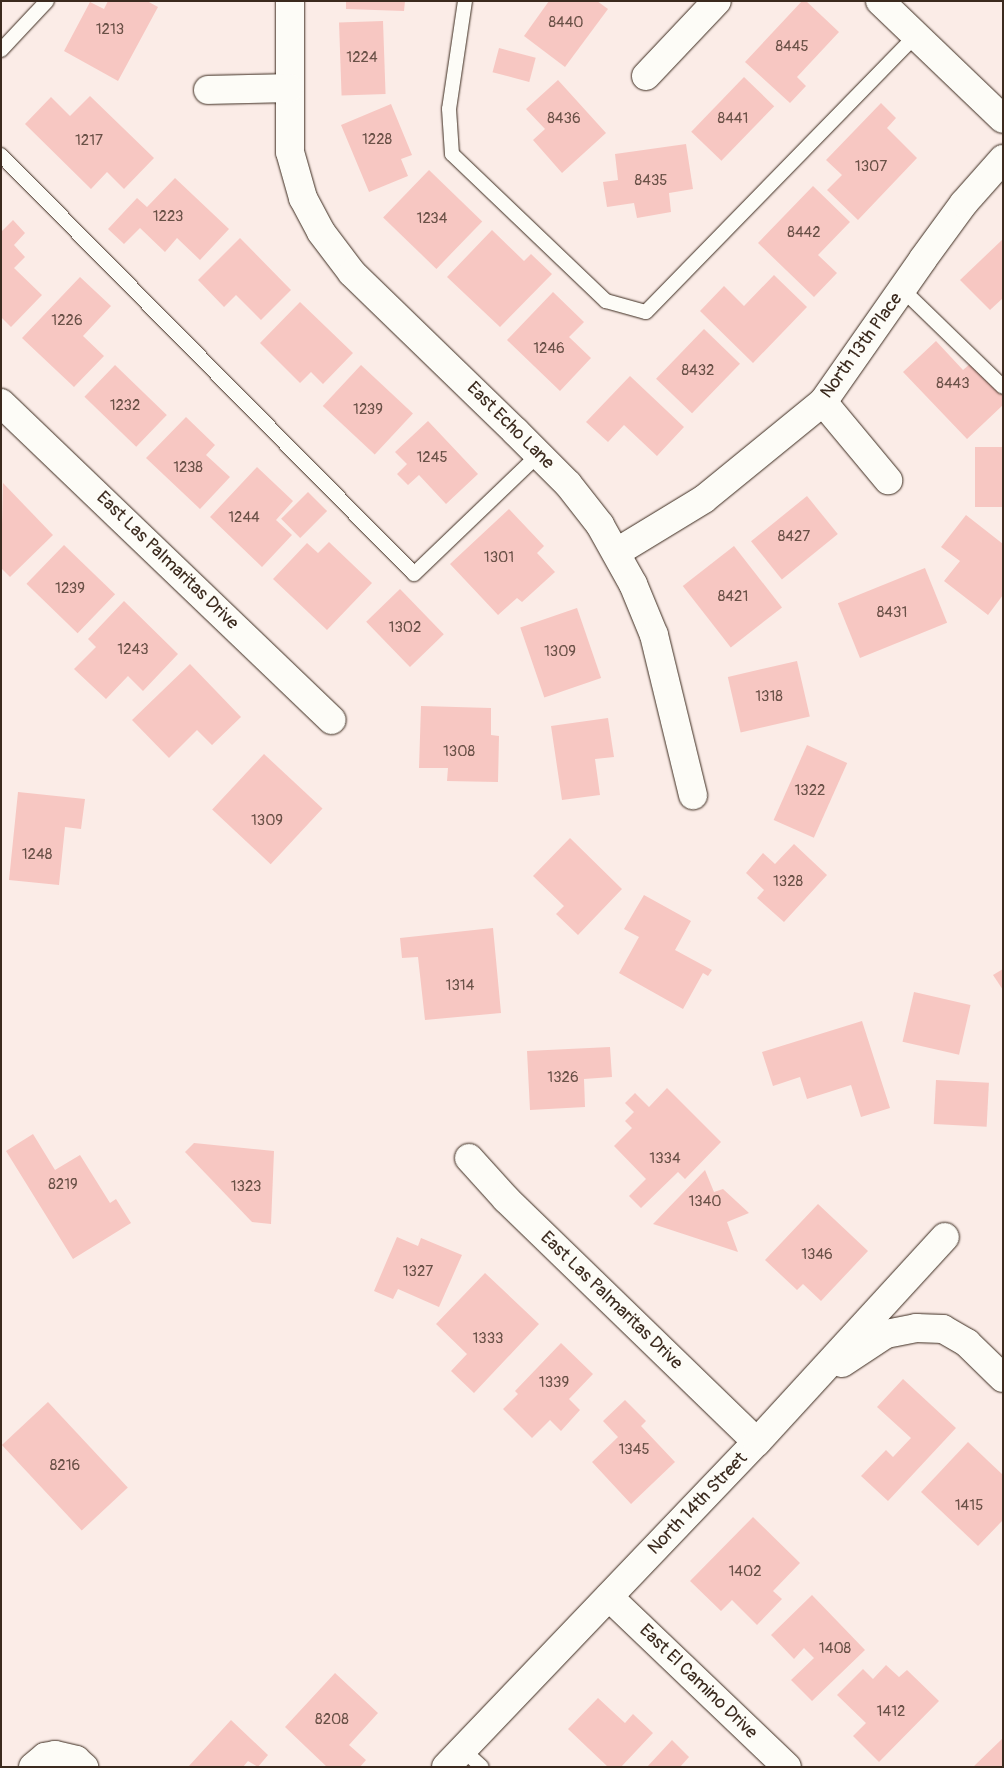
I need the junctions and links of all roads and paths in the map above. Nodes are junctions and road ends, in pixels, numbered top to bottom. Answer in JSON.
{"nodes":[{"id":1,"x":47,"y":1,"type":"edge"},
{"id":2,"x":290,"y":1,"type":"edge"},
{"id":3,"x":465,"y":1,"type":"edge"},
{"id":4,"x":717,"y":1,"type":"edge"},
{"id":5,"x":880,"y":1,"type":"edge"},
{"id":6,"x":914,"y":36,"type":"junction"},
{"id":7,"x":1,"y":50,"type":"edge"},
{"id":8,"x":646,"y":76,"type":"dead end"},
{"id":9,"x":290,"y":88,"type":"junction"},
{"id":10,"x":208,"y":90,"type":"dead end"},
{"id":11,"x":1003,"y":119,"type":"edge"},
{"id":12,"x":1,"y":155,"type":"edge"},
{"id":13,"x":1003,"y":159,"type":"edge"},
{"id":14,"x":902,"y":290,"type":"junction"},
{"id":15,"x":1003,"y":388,"type":"edge"},
{"id":16,"x":823,"y":402,"type":"junction"},
{"id":17,"x":1,"y":403,"type":"edge"},
{"id":18,"x":538,"y":455,"type":"junction"},
{"id":19,"x":888,"y":480,"type":"dead end"},
{"id":20,"x":617,"y":552,"type":"junction"},
{"id":21,"x":332,"y":720,"type":"dead end"},
{"id":22,"x":693,"y":795,"type":"dead end"},
{"id":23,"x":469,"y":1158,"type":"dead end"},
{"id":24,"x":945,"y":1237,"type":"dead end"},
{"id":25,"x":1003,"y":1378,"type":"edge"},
{"id":26,"x":805,"y":1387,"type":"junction"},
{"id":27,"x":756,"y":1442,"type":"junction"},
{"id":28,"x":609,"y":1597,"type":"junction"},
{"id":29,"x":464,"y":1761,"type":"edge"},
{"id":30,"x":33,"y":1767,"type":"edge"},
{"id":31,"x":84,"y":1767,"type":"edge"},
{"id":32,"x":787,"y":1767,"type":"edge"}],
"edges":[{"from":1,"to":7,"type":"lane"},
{"from":2,"to":9,"type":"street","name":"East Echo Lane"},
{"from":3,"to":6,"type":"lane"},
{"from":4,"to":8,"type":"street"},
{"from":5,"to":6,"type":"street"},
{"from":6,"to":11,"type":"street"},
{"from":9,"to":10,"type":"street"},
{"from":9,"to":18,"type":"street","name":"East Echo Lane"},
{"from":12,"to":18,"type":"lane"},
{"from":13,"to":14,"type":"street","name":"North 13th Place"},
{"from":14,"to":15,"type":"lane"},
{"from":14,"to":16,"type":"street","name":"North 13th Place"},
{"from":16,"to":19,"type":"street"},
{"from":16,"to":20,"type":"street","name":"North 13th Place"},
{"from":17,"to":21,"type":"street","name":"East Las Palmaritas Drive"},
{"from":18,"to":20,"type":"street","name":"East Echo Lane"},
{"from":20,"to":22,"type":"street","name":"East Echo Lane"},
{"from":23,"to":27,"type":"street","name":"East Las Palmaritas Drive"},
{"from":24,"to":26,"type":"street","name":"North 14th Street"},
{"from":25,"to":26,"type":"street"},
{"from":26,"to":27,"type":"street","name":"North 14th Street"},
{"from":27,"to":28,"type":"street","name":"North 14th Street"},
{"from":28,"to":29,"type":"street","name":"North 14th Street"},
{"from":28,"to":32,"type":"street","name":"East El Camino Drive"},
{"from":30,"to":31,"type":"street"}]}
